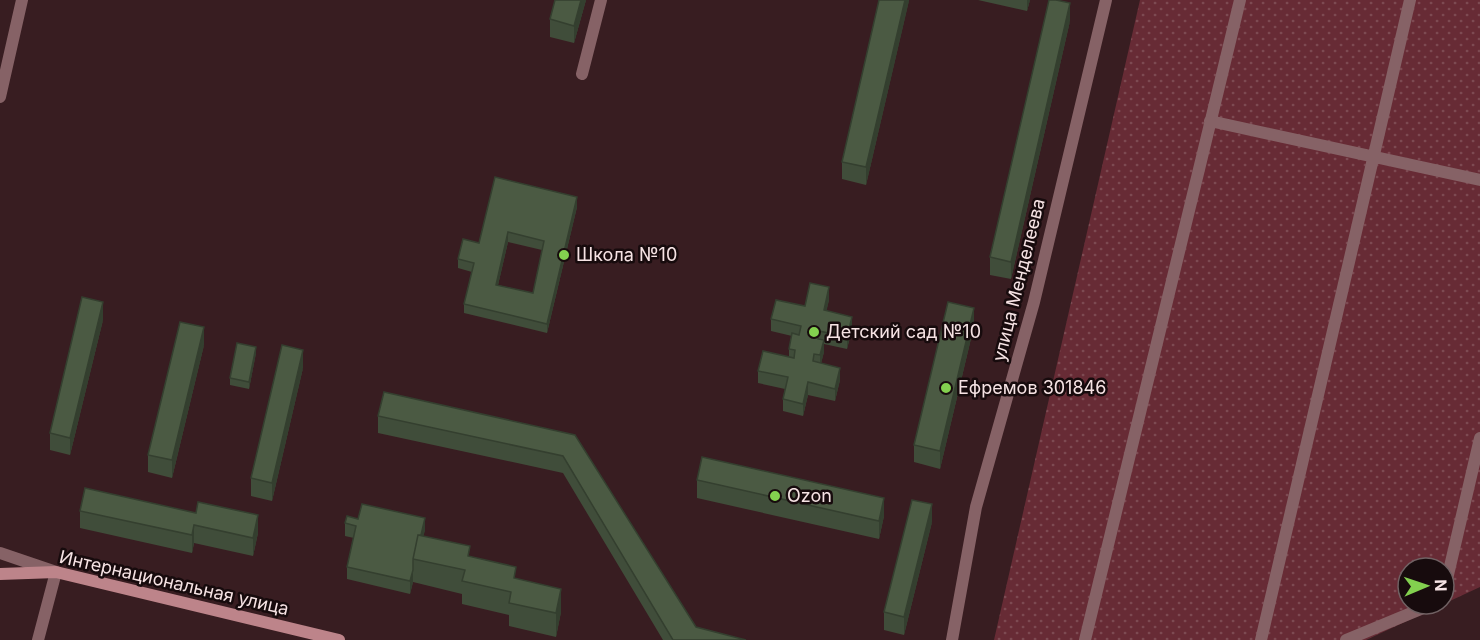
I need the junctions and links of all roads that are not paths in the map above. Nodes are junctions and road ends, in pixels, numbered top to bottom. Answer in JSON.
{"nodes":[{"id":1,"x":22,"y":0,"type":"edge"},
{"id":2,"x":602,"y":0,"type":"edge"},
{"id":3,"x":1106,"y":0,"type":"edge"},
{"id":4,"x":1240,"y":0,"type":"edge"},
{"id":5,"x":1410,"y":0,"type":"edge"},
{"id":6,"x":582,"y":74,"type":"dead end"},
{"id":7,"x":0,"y":97,"type":"edge"},
{"id":8,"x":1210,"y":121,"type":"junction"},
{"id":9,"x":1374,"y":156,"type":"junction"},
{"id":10,"x":1480,"y":180,"type":"edge"},
{"id":11,"x":1480,"y":438,"type":"edge"},
{"id":12,"x":0,"y":553,"type":"edge"},
{"id":13,"x":1452,"y":556,"type":"edge"},
{"id":14,"x":56,"y":572,"type":"junction"},
{"id":15,"x":0,"y":574,"type":"edge"},
{"id":16,"x":1404,"y":616,"type":"edge"},
{"id":17,"x":38,"y":640,"type":"edge"},
{"id":18,"x":339,"y":640,"type":"edge"},
{"id":19,"x":952,"y":640,"type":"edge"},
{"id":20,"x":1085,"y":640,"type":"edge"},
{"id":21,"x":1261,"y":640,"type":"edge"},
{"id":22,"x":1346,"y":640,"type":"edge"}],
"edges":[{"from":1,"to":7,"type":"street"},
{"from":2,"to":6,"type":"street"},
{"from":3,"to":19,"type":"street","name":"улица Менделеева"},
{"from":4,"to":8,"type":"street"},
{"from":5,"to":9,"type":"street"},
{"from":8,"to":9,"type":"street"},
{"from":8,"to":20,"type":"street"},
{"from":9,"to":10,"type":"street"},
{"from":9,"to":21,"type":"street"},
{"from":11,"to":13,"type":"street"},
{"from":12,"to":14,"type":"street"},
{"from":14,"to":15,"type":"street","name":"Интернациональная улица"},
{"from":14,"to":17,"type":"street"},
{"from":14,"to":18,"type":"street","name":"Интернациональная улица"},
{"from":16,"to":22,"type":"street"}]}
